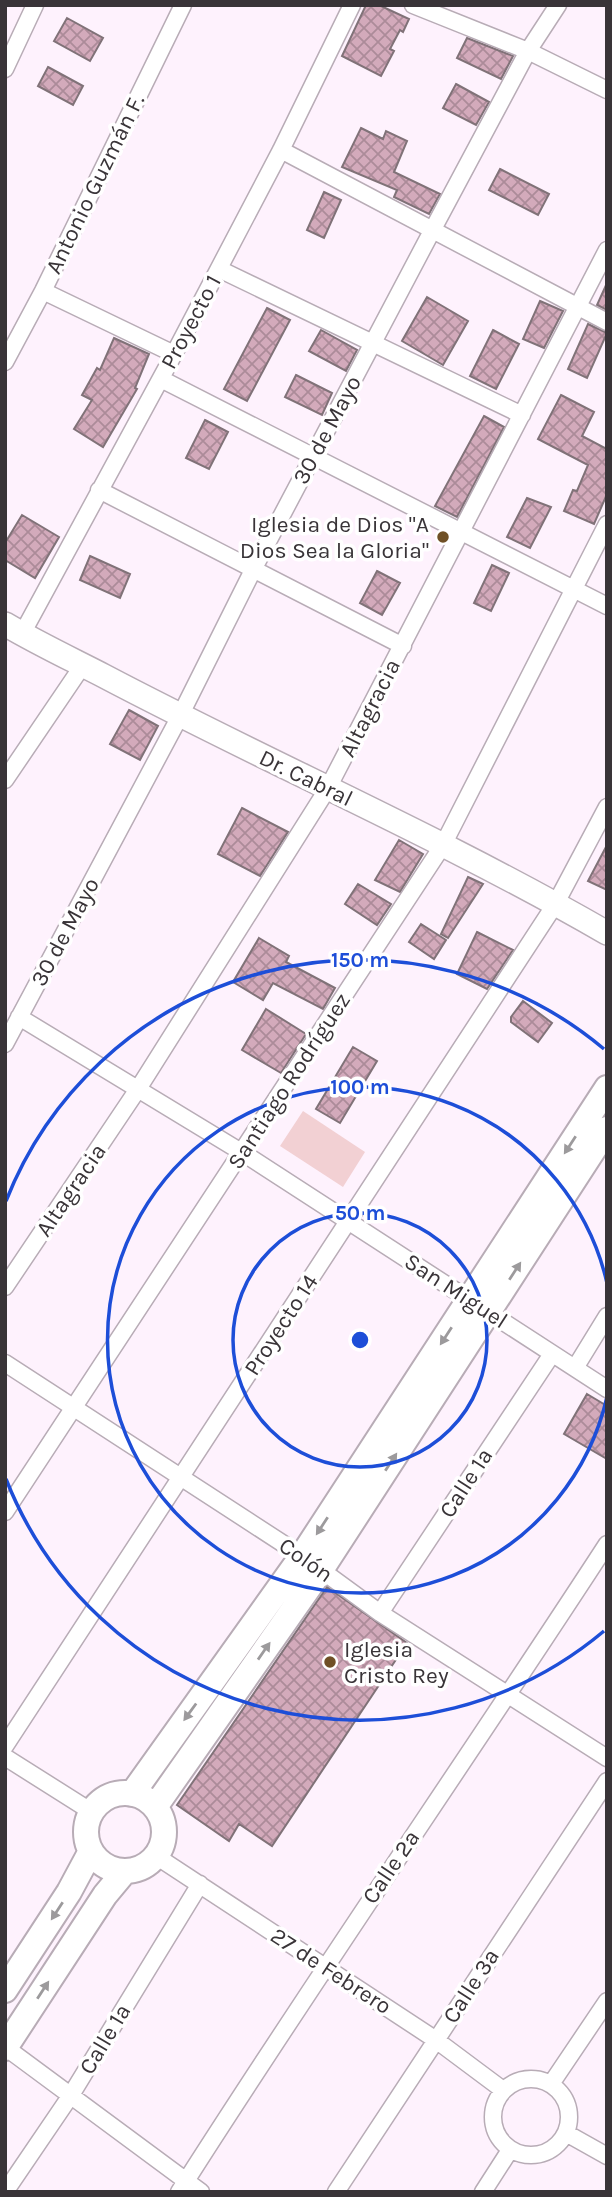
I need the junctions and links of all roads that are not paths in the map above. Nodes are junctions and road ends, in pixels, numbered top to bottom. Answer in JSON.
{"nodes":[{"id":1,"x":35,"y":5,"type":"edge"},
{"id":2,"x":183,"y":5,"type":"edge"},
{"id":3,"x":352,"y":5,"type":"edge"},
{"id":4,"x":413,"y":5,"type":"edge"},
{"id":5,"x":558,"y":5,"type":"edge"},
{"id":6,"x":528,"y":51,"type":"junction"},
{"id":7,"x":5,"y":69,"type":"edge"},
{"id":8,"x":607,"y":90,"type":"edge"},
{"id":9,"x":281,"y":150,"type":"junction"},
{"id":10,"x":433,"y":229,"type":"junction"},
{"id":11,"x":607,"y":250,"type":"edge"},
{"id":12,"x":219,"y":269,"type":"junction"},
{"id":13,"x":43,"y":291,"type":"junction"},
{"id":14,"x":577,"y":306,"type":"junction"},
{"id":15,"x":607,"y":322,"type":"edge"},
{"id":16,"x":373,"y":343,"type":"junction"},
{"id":17,"x":174,"y":354,"type":"junction"},
{"id":18,"x":5,"y":362,"type":"edge"},
{"id":19,"x":161,"y":379,"type":"junction"},
{"id":20,"x":522,"y":415,"type":"junction"},
{"id":21,"x":313,"y":456,"type":"junction"},
{"id":22,"x":99,"y":490,"type":"junction"},
{"id":23,"x":607,"y":524,"type":"edge"},
{"id":24,"x":461,"y":532,"type":"junction"},
{"id":25,"x":254,"y":568,"type":"junction"},
{"id":26,"x":574,"y":590,"type":"junction"},
{"id":27,"x":607,"y":606,"type":"edge"},
{"id":28,"x":14,"y":629,"type":"edge"},
{"id":29,"x":403,"y":646,"type":"junction"},
{"id":30,"x":83,"y":665,"type":"junction"},
{"id":31,"x":180,"y":716,"type":"junction"},
{"id":32,"x":5,"y":780,"type":"edge"},
{"id":33,"x":328,"y":788,"type":"junction"},
{"id":34,"x":607,"y":807,"type":"edge"},
{"id":35,"x":443,"y":845,"type":"junction"},
{"id":36,"x":555,"y":903,"type":"junction"},
{"id":37,"x":607,"y":933,"type":"edge"},
{"id":38,"x":19,"y":1017,"type":"junction"},
{"id":39,"x":5,"y":1044,"type":"edge"},
{"id":40,"x":607,"y":1088,"type":"edge"},
{"id":41,"x":138,"y":1089,"type":"junction"},
{"id":42,"x":607,"y":1129,"type":"edge"},
{"id":43,"x":243,"y":1153,"type":"junction"},
{"id":44,"x":349,"y":1222,"type":"junction"},
{"id":45,"x":5,"y":1287,"type":"edge"},
{"id":46,"x":478,"y":1306,"type":"junction"},
{"id":47,"x":607,"y":1316,"type":"edge"},
{"id":48,"x":552,"y":1354,"type":"junction"},
{"id":49,"x":5,"y":1363,"type":"edge"},
{"id":50,"x":575,"y":1368,"type":"junction"},
{"id":51,"x":607,"y":1389,"type":"edge"},
{"id":52,"x":74,"y":1406,"type":"junction"},
{"id":53,"x":182,"y":1477,"type":"junction"},
{"id":54,"x":5,"y":1512,"type":"edge"},
{"id":55,"x":607,"y":1544,"type":"edge"},
{"id":56,"x":312,"y":1563,"type":"junction"},
{"id":57,"x":380,"y":1613,"type":"junction"},
{"id":58,"x":508,"y":1695,"type":"junction"},
{"id":59,"x":5,"y":1746,"type":"edge"},
{"id":60,"x":5,"y":1758,"type":"edge"},
{"id":61,"x":607,"y":1758,"type":"edge"},
{"id":62,"x":607,"y":1781,"type":"edge"},
{"id":63,"x":132,"y":1794,"type":"junction"},
{"id":64,"x":155,"y":1807,"type":"junction"},
{"id":65,"x":92,"y":1812,"type":"junction"},
{"id":66,"x":90,"y":1852,"type":"junction"},
{"id":67,"x":156,"y":1856,"type":"junction"},
{"id":68,"x":125,"y":1871,"type":"junction"},
{"id":69,"x":200,"y":1884,"type":"junction"},
{"id":70,"x":324,"y":1966,"type":"junction"},
{"id":71,"x":5,"y":1990,"type":"edge"},
{"id":72,"x":607,"y":2001,"type":"edge"},
{"id":73,"x":436,"y":2040,"type":"junction"},
{"id":74,"x":5,"y":2047,"type":"edge"},
{"id":75,"x":551,"y":2084,"type":"junction"},
{"id":76,"x":503,"y":2090,"type":"junction"},
{"id":77,"x":71,"y":2095,"type":"junction"},
{"id":78,"x":566,"y":2133,"type":"junction"},
{"id":79,"x":510,"y":2150,"type":"junction"},
{"id":80,"x":607,"y":2156,"type":"edge"},
{"id":81,"x":182,"y":2186,"type":"edge"},
{"id":82,"x":5,"y":2192,"type":"edge"},
{"id":83,"x":201,"y":2192,"type":"edge"},
{"id":84,"x":336,"y":2192,"type":"edge"},
{"id":85,"x":483,"y":2192,"type":"edge"}],
"edges":[{"from":1,"to":7,"type":"street"},
{"from":2,"to":13,"type":"street","name":"Antonio Guzmán F."},
{"from":3,"to":9,"type":"street","name":"Proyecto 1"},
{"from":4,"to":6,"type":"street"},
{"from":5,"to":6,"type":"street","name":"30 de Mayo"},
{"from":6,"to":8,"type":"street"},
{"from":6,"to":10,"type":"street","name":"30 de Mayo"},
{"from":9,"to":10,"type":"street"},
{"from":9,"to":12,"type":"street","name":"Proyecto 1"},
{"from":10,"to":14,"type":"street"},
{"from":10,"to":16,"type":"street","name":"30 de Mayo"},
{"from":11,"to":14,"type":"street","name":"Altagracia"},
{"from":12,"to":16,"type":"street"},
{"from":12,"to":17,"type":"street","name":"Proyecto 1"},
{"from":13,"to":17,"type":"street"},
{"from":13,"to":18,"type":"street","name":"Antonio Guzmán F."},
{"from":14,"to":15,"type":"street"},
{"from":14,"to":20,"type":"street","name":"Altagracia"},
{"from":16,"to":20,"type":"street"},
{"from":16,"to":21,"type":"street","name":"30 de Mayo"},
{"from":17,"to":19,"type":"street","name":"Proyecto 1"},
{"from":19,"to":21,"type":"street"},
{"from":19,"to":22,"type":"street","name":"Proyecto 1"},
{"from":20,"to":24,"type":"street","name":"Altagracia"},
{"from":21,"to":24,"type":"street"},
{"from":21,"to":25,"type":"street","name":"30 de Mayo"},
{"from":22,"to":25,"type":"street"},
{"from":22,"to":28,"type":"street","name":"Proyecto 1"},
{"from":23,"to":26,"type":"street","name":"Santiago Rodríguez"},
{"from":24,"to":26,"type":"street"},
{"from":24,"to":29,"type":"street","name":"Altagracia"},
{"from":25,"to":29,"type":"street"},
{"from":25,"to":31,"type":"street","name":"30 de Mayo"},
{"from":26,"to":27,"type":"street"},
{"from":26,"to":35,"type":"street","name":"Santiago Rodríguez"},
{"from":28,"to":30,"type":"street","name":"Dr. Cabral"},
{"from":29,"to":33,"type":"street","name":"Altagracia"},
{"from":30,"to":31,"type":"street","name":"Dr. Cabral"},
{"from":30,"to":32,"type":"street"},
{"from":31,"to":33,"type":"street","name":"Dr. Cabral"},
{"from":31,"to":38,"type":"street","name":"30 de Mayo"},
{"from":33,"to":35,"type":"street","name":"Dr. Cabral"},
{"from":33,"to":41,"type":"street","name":"Altagracia"},
{"from":34,"to":36,"type":"street","name":"Proyecto 14"},
{"from":35,"to":36,"type":"street","name":"Dr. Cabral"},
{"from":35,"to":43,"type":"street","name":"Santiago Rodríguez"},
{"from":36,"to":37,"type":"street","name":"Dr. Cabral"},
{"from":36,"to":44,"type":"street","name":"Proyecto 14"},
{"from":38,"to":39,"type":"street","name":"30 de Mayo"},
{"from":38,"to":41,"type":"street","name":"San Miguel"},
{"from":40,"to":46,"type":"main road","one_way":true},
{"from":41,"to":43,"type":"street","name":"San Miguel"},
{"from":41,"to":45,"type":"street","name":"Altagracia"},
{"from":46,"to":42,"type":"main road","one_way":true},
{"from":43,"to":44,"type":"street","name":"San Miguel"},
{"from":43,"to":52,"type":"street","name":"Santiago Rodríguez"},
{"from":44,"to":46,"type":"street","name":"San Miguel"},
{"from":44,"to":53,"type":"street","name":"Proyecto 14"},
{"from":46,"to":48,"type":"street","name":"San Miguel"},
{"from":46,"to":56,"type":"main road"},
{"from":47,"to":50,"type":"street"},
{"from":48,"to":50,"type":"street","name":"San Miguel"},
{"from":48,"to":57,"type":"street","name":"Calle 1ª"},
{"from":49,"to":52,"type":"street","name":"Colón"},
{"from":50,"to":51,"type":"street","name":"San Miguel"},
{"from":52,"to":53,"type":"street","name":"Colón"},
{"from":52,"to":54,"type":"street","name":"Santiago Rodríguez"},
{"from":53,"to":56,"type":"street","name":"Colón"},
{"from":53,"to":59,"type":"street","name":"Proyecto 14"},
{"from":55,"to":58,"type":"street","name":"Calle 2ª"},
{"from":56,"to":57,"type":"street","name":"Colón"},
{"from":56,"to":63,"type":"main road","one_way":true},
{"from":64,"to":56,"type":"main road","one_way":true},
{"from":57,"to":58,"type":"street","name":"Colón"},
{"from":58,"to":61,"type":"street","name":"Colón"},
{"from":58,"to":70,"type":"street","name":"Calle 2ª"},
{"from":60,"to":65,"type":"street"},
{"from":62,"to":73,"type":"street","name":"Calle 3ª"},
{"from":63,"to":64,"type":"main road"},
{"from":63,"to":65,"type":"main road"},
{"from":64,"to":67,"type":"main road"},
{"from":65,"to":66,"type":"main road"},
{"from":66,"to":68,"type":"main road"},
{"from":66,"to":71,"type":"main road","one_way":true},
{"from":67,"to":68,"type":"main road"},
{"from":67,"to":69,"type":"street","name":"27 de Febrero"},
{"from":74,"to":68,"type":"main road","one_way":true},
{"from":69,"to":70,"type":"street","name":"27 de Febrero"},
{"from":69,"to":77,"type":"street","name":"Calle 1ª"},
{"from":70,"to":73,"type":"street","name":"27 de Febrero"},
{"from":70,"to":81,"type":"street","name":"Calle 2ª"},
{"from":72,"to":75,"type":"street"},
{"from":73,"to":76,"type":"street","name":"27 de Febrero"},
{"from":73,"to":84,"type":"street","name":"Calle 3ª"},
{"from":74,"to":77,"type":"street"},
{"from":75,"to":76,"type":"street"},
{"from":75,"to":78,"type":"street"},
{"from":76,"to":79,"type":"street"},
{"from":77,"to":81,"type":"street"},
{"from":77,"to":82,"type":"street","name":"Calle 1ª"},
{"from":78,"to":79,"type":"street"},
{"from":78,"to":80,"type":"street"},
{"from":79,"to":85,"type":"street"},
{"from":81,"to":83,"type":"street"}]}
